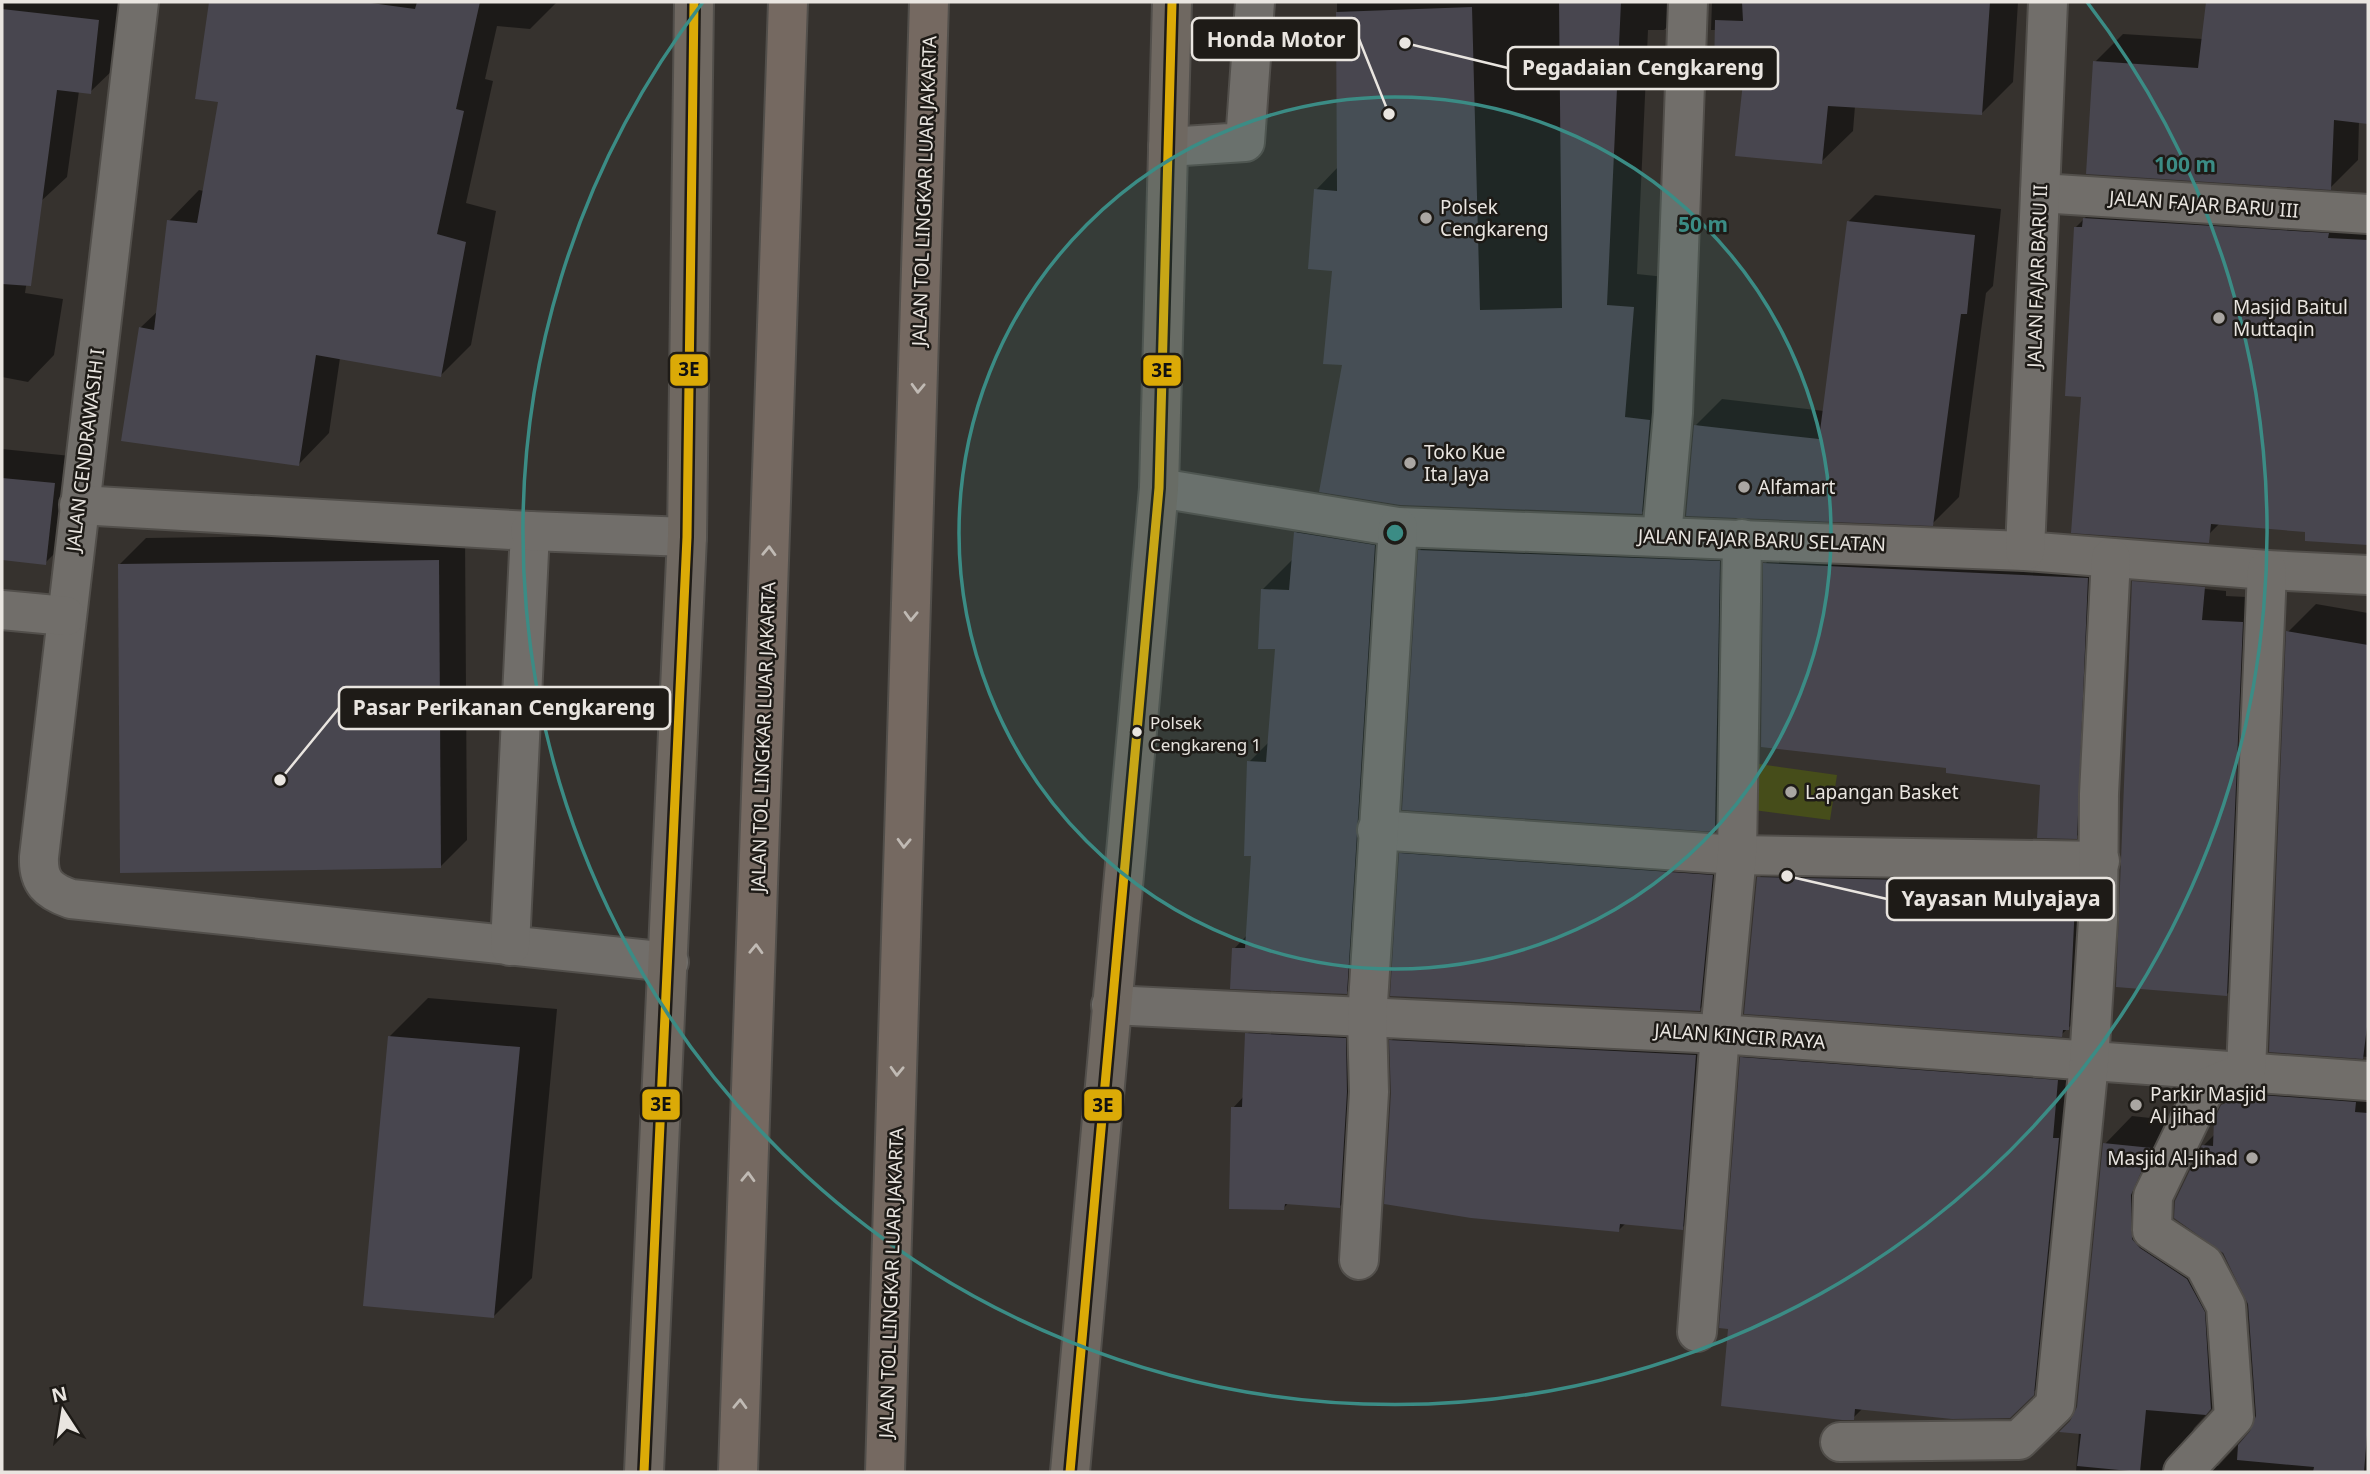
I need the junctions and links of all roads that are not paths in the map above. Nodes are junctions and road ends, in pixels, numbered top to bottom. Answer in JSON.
{"nodes":[{"id":1,"x":139,"y":2,"type":"edge"},
{"id":2,"x":694,"y":2,"type":"edge"},
{"id":3,"x":789,"y":2,"type":"edge"},
{"id":4,"x":929,"y":2,"type":"edge"},
{"id":5,"x":1172,"y":2,"type":"edge"},
{"id":6,"x":1255,"y":2,"type":"edge"},
{"id":7,"x":1688,"y":2,"type":"edge"},
{"id":8,"x":2048,"y":2,"type":"edge"},
{"id":9,"x":1168,"y":147,"type":"junction"},
{"id":10,"x":2040,"y":194,"type":"junction"},
{"id":11,"x":2368,"y":214,"type":"edge"},
{"id":12,"x":1159,"y":488,"type":"junction"},
{"id":13,"x":79,"y":505,"type":"junction"},
{"id":14,"x":1398,"y":527,"type":"junction"},
{"id":15,"x":530,"y":531,"type":"junction"},
{"id":16,"x":1662,"y":536,"type":"junction"},
{"id":17,"x":687,"y":537,"type":"junction"},
{"id":18,"x":1742,"y":539,"type":"junction"},
{"id":19,"x":2025,"y":551,"type":"junction"},
{"id":20,"x":2111,"y":558,"type":"junction"},
{"id":21,"x":2267,"y":570,"type":"junction"},
{"id":22,"x":2368,"y":575,"type":"edge"},
{"id":23,"x":2,"y":610,"type":"edge"},
{"id":24,"x":66,"y":616,"type":"junction"},
{"id":25,"x":1377,"y":830,"type":"junction"},
{"id":26,"x":1737,"y":855,"type":"junction"},
{"id":27,"x":2099,"y":861,"type":"junction"},
{"id":28,"x":510,"y":946,"type":"junction"},
{"id":29,"x":669,"y":962,"type":"junction"},
{"id":30,"x":1111,"y":1005,"type":"junction"},
{"id":31,"x":1367,"y":1019,"type":"junction"},
{"id":32,"x":1720,"y":1034,"type":"junction"},
{"id":33,"x":2089,"y":1062,"type":"junction"},
{"id":34,"x":2246,"y":1071,"type":"junction"},
{"id":35,"x":2368,"y":1081,"type":"edge"},
{"id":36,"x":1359,"y":1260,"type":"dead end"},
{"id":37,"x":1697,"y":1332,"type":"dead end"},
{"id":38,"x":1840,"y":1442,"type":"dead end"},
{"id":39,"x":644,"y":1472,"type":"edge"},
{"id":40,"x":738,"y":1472,"type":"edge"},
{"id":41,"x":885,"y":1472,"type":"edge"},
{"id":42,"x":1070,"y":1472,"type":"edge"},
{"id":43,"x":2183,"y":1472,"type":"edge"}],
"edges":[{"from":1,"to":13,"type":"street","name":"JALAN CENDRAWASIH I"},
{"from":2,"to":17,"type":"main road"},
{"from":40,"to":3,"type":"highway","name":"JALAN TOL LINGKAR LUAR JAKARTA","one_way":true},
{"from":4,"to":41,"type":"highway","name":"JALAN TOL LINGKAR LUAR JAKARTA","one_way":true},
{"from":5,"to":9,"type":"main road"},
{"from":6,"to":9,"type":"street"},
{"from":7,"to":16,"type":"street"},
{"from":8,"to":10,"type":"street","name":"JALAN FAJAR BARU II"},
{"from":9,"to":12,"type":"main road"},
{"from":10,"to":11,"type":"street","name":"JALAN FAJAR BARU III"},
{"from":10,"to":19,"type":"street","name":"JALAN FAJAR BARU II"},
{"from":12,"to":14,"type":"street","name":"JALAN FAJAR BARU SELATAN"},
{"from":12,"to":30,"type":"main road"},
{"from":13,"to":15,"type":"street"},
{"from":13,"to":24,"type":"street","name":"JALAN CENDRAWASIH I"},
{"from":14,"to":16,"type":"street","name":"JALAN FAJAR BARU SELATAN"},
{"from":14,"to":25,"type":"street"},
{"from":15,"to":17,"type":"street"},
{"from":15,"to":28,"type":"street"},
{"from":16,"to":18,"type":"street","name":"JALAN FAJAR BARU SELATAN"},
{"from":17,"to":29,"type":"main road"},
{"from":18,"to":19,"type":"street","name":"JALAN FAJAR BARU SELATAN"},
{"from":18,"to":26,"type":"street"},
{"from":19,"to":20,"type":"street","name":"JALAN FAJAR BARU SELATAN"},
{"from":20,"to":21,"type":"street","name":"JALAN FAJAR BARU SELATAN"},
{"from":20,"to":27,"type":"street"},
{"from":21,"to":22,"type":"street","name":"JALAN FAJAR BARU SELATAN"},
{"from":21,"to":34,"type":"street"},
{"from":23,"to":24,"type":"street"},
{"from":24,"to":28,"type":"street","name":"JALAN CENDRAWASIH I"},
{"from":25,"to":26,"type":"street"},
{"from":25,"to":31,"type":"street"},
{"from":26,"to":27,"type":"street"},
{"from":26,"to":32,"type":"street"},
{"from":27,"to":33,"type":"street"},
{"from":28,"to":29,"type":"street"},
{"from":29,"to":39,"type":"main road"},
{"from":30,"to":31,"type":"street","name":"JALAN KINCIR RAYA"},
{"from":30,"to":42,"type":"main road"},
{"from":31,"to":32,"type":"street","name":"JALAN KINCIR RAYA"},
{"from":31,"to":36,"type":"street"},
{"from":32,"to":33,"type":"street","name":"JALAN KINCIR RAYA"},
{"from":32,"to":37,"type":"street"},
{"from":33,"to":34,"type":"street","name":"JALAN KINCIR RAYA"},
{"from":33,"to":38,"type":"street"},
{"from":34,"to":35,"type":"street","name":"JALAN KINCIR RAYA"},
{"from":34,"to":43,"type":"street"}]}
